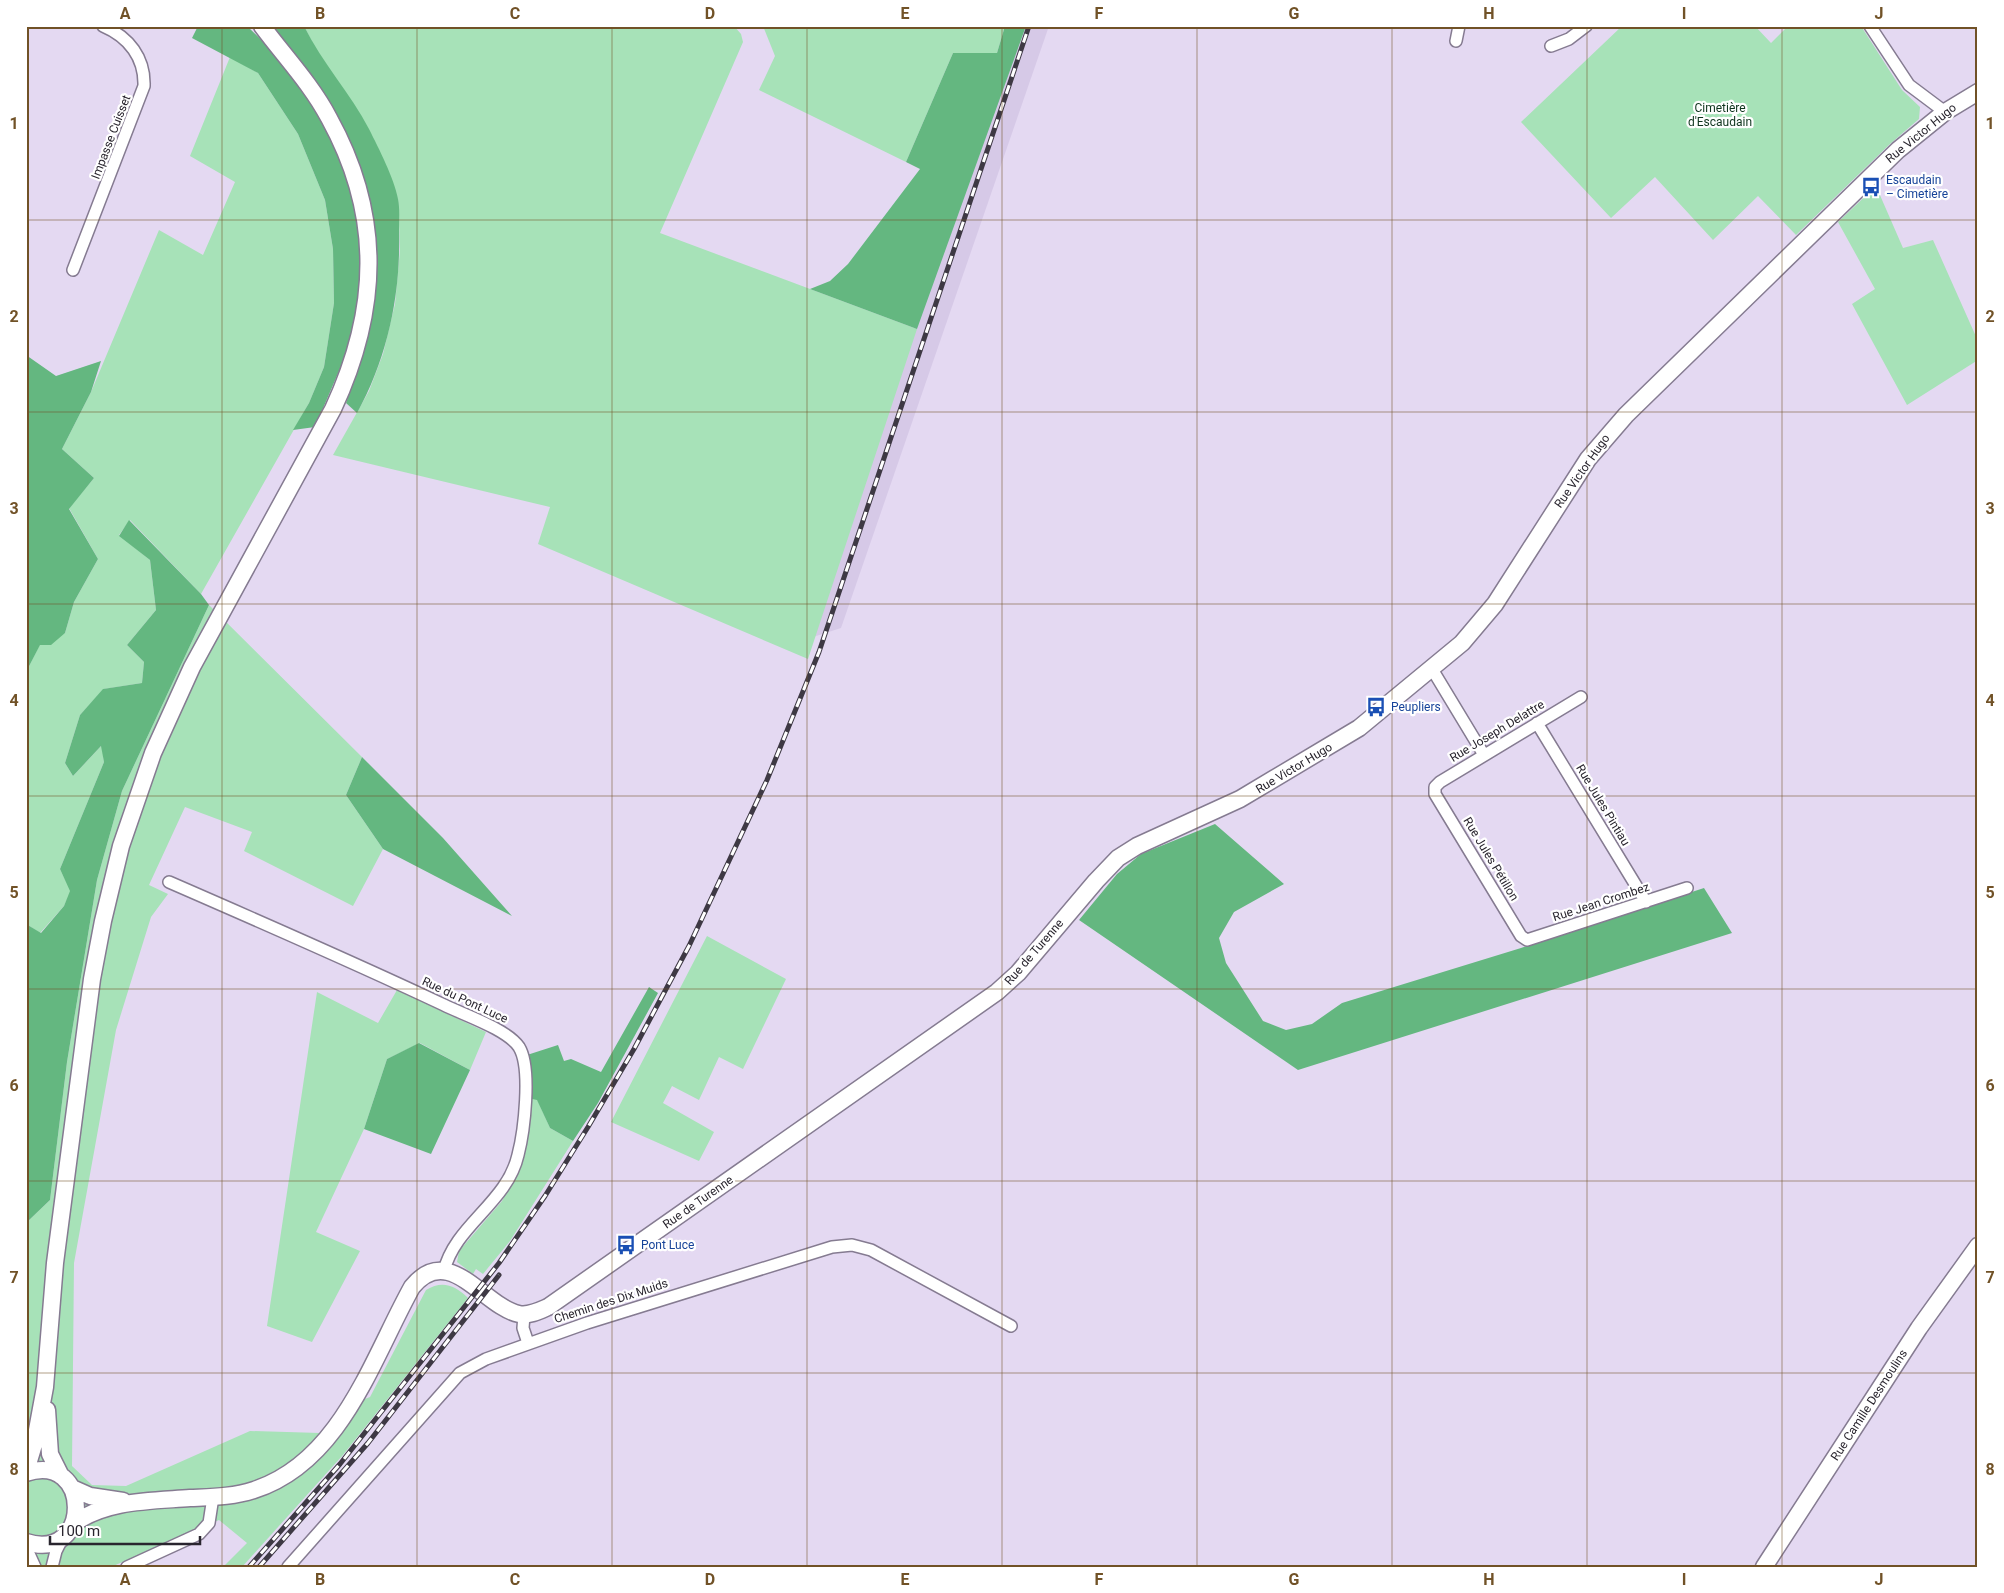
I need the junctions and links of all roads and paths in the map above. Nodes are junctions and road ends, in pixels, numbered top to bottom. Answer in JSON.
{"nodes":[{"id":1,"x":103,"y":26,"type":"edge"},
{"id":2,"x":1459,"y":26,"type":"edge"},
{"id":3,"x":1586,"y":26,"type":"edge"},
{"id":4,"x":1870,"y":26,"type":"edge"},
{"id":5,"x":264,"y":30,"type":"edge"},
{"id":6,"x":1456,"y":42,"type":"dead end"},
{"id":7,"x":1551,"y":46,"type":"dead end"},
{"id":8,"x":1978,"y":92,"type":"edge"},
{"id":9,"x":1945,"y":112,"type":"junction"},
{"id":10,"x":73,"y":270,"type":"dead end"},
{"id":11,"x":1432,"y":669,"type":"junction"},
{"id":12,"x":1581,"y":697,"type":"dead end"},
{"id":13,"x":1537,"y":723,"type":"junction"},
{"id":14,"x":1484,"y":755,"type":"junction"},
{"id":15,"x":1435,"y":794,"type":"joint"},
{"id":16,"x":1206,"y":816,"type":"joint"},
{"id":17,"x":169,"y":882,"type":"dead end"},
{"id":18,"x":1687,"y":888,"type":"dead end"},
{"id":19,"x":1646,"y":902,"type":"junction"},
{"id":20,"x":1524,"y":938,"type":"joint"},
{"id":21,"x":1978,"y":1246,"type":"edge"},
{"id":22,"x":444,"y":1271,"type":"junction"},
{"id":23,"x":524,"y":1315,"type":"junction"},
{"id":24,"x":1011,"y":1326,"type":"dead end"},
{"id":25,"x":528,"y":1343,"type":"junction"},
{"id":26,"x":45,"y":1387,"type":"junction"},
{"id":27,"x":26,"y":1472,"type":"edge"},
{"id":28,"x":66,"y":1482,"type":"junction"},
{"id":29,"x":213,"y":1497,"type":"junction"},
{"id":30,"x":135,"y":1502,"type":"junction"},
{"id":31,"x":73,"y":1524,"type":"junction"},
{"id":32,"x":63,"y":1537,"type":"junction"},
{"id":33,"x":26,"y":1542,"type":"edge"},
{"id":34,"x":26,"y":1547,"type":"edge"},
{"id":35,"x":34,"y":1567,"type":"edge"},
{"id":36,"x":52,"y":1567,"type":"edge"},
{"id":37,"x":127,"y":1567,"type":"edge"},
{"id":38,"x":288,"y":1567,"type":"edge"},
{"id":39,"x":1764,"y":1567,"type":"edge"}],
"edges":[{"from":1,"to":10,"type":"street","name":"Impasse Cuisset"},
{"from":2,"to":6,"type":"street"},
{"from":3,"to":7,"type":"street"},
{"from":4,"to":9,"type":"street"},
{"from":5,"to":26,"type":"street"},
{"from":8,"to":9,"type":"street","name":"Rue Victor Hugo"},
{"from":9,"to":11,"type":"street","name":"Rue Victor Hugo"},
{"from":11,"to":14,"type":"street"},
{"from":11,"to":16,"type":"street","name":"Rue Victor Hugo"},
{"from":12,"to":13,"type":"street","name":"Rue Joseph Delattre"},
{"from":13,"to":14,"type":"street","name":"Rue Joseph Delattre"},
{"from":13,"to":19,"type":"street","name":"Rue Jules Pintiau"},
{"from":14,"to":15,"type":"street","name":"Rue Joseph Delattre"},
{"from":15,"to":20,"type":"street","name":"Rue Jules Pétillon"},
{"from":16,"to":23,"type":"street","name":"Rue de Turenne"},
{"from":17,"to":22,"type":"street","name":"Rue du Pont Luce"},
{"from":18,"to":19,"type":"street","name":"Rue Jean Crombez"},
{"from":19,"to":20,"type":"street","name":"Rue Jean Crombez"},
{"from":21,"to":39,"type":"street","name":"Rue Camille Desmoulins"},
{"from":22,"to":23,"type":"street"},
{"from":22,"to":29,"type":"street"},
{"from":23,"to":25,"type":"street"},
{"from":24,"to":25,"type":"street","name":"Chemin des Dix Muids"},
{"from":25,"to":38,"type":"street","name":"Chemin des Dix Muids"},
{"from":26,"to":27,"type":"street"},
{"from":26,"to":28,"type":"street"},
{"from":27,"to":28,"type":"street"},
{"from":28,"to":30,"type":"street"},
{"from":28,"to":31,"type":"street"},
{"from":29,"to":30,"type":"street"},
{"from":29,"to":37,"type":"street"},
{"from":30,"to":31,"type":"street"},
{"from":31,"to":32,"type":"street"},
{"from":32,"to":33,"type":"street"},
{"from":32,"to":36,"type":"street"},
{"from":34,"to":35,"type":"street"}]}
